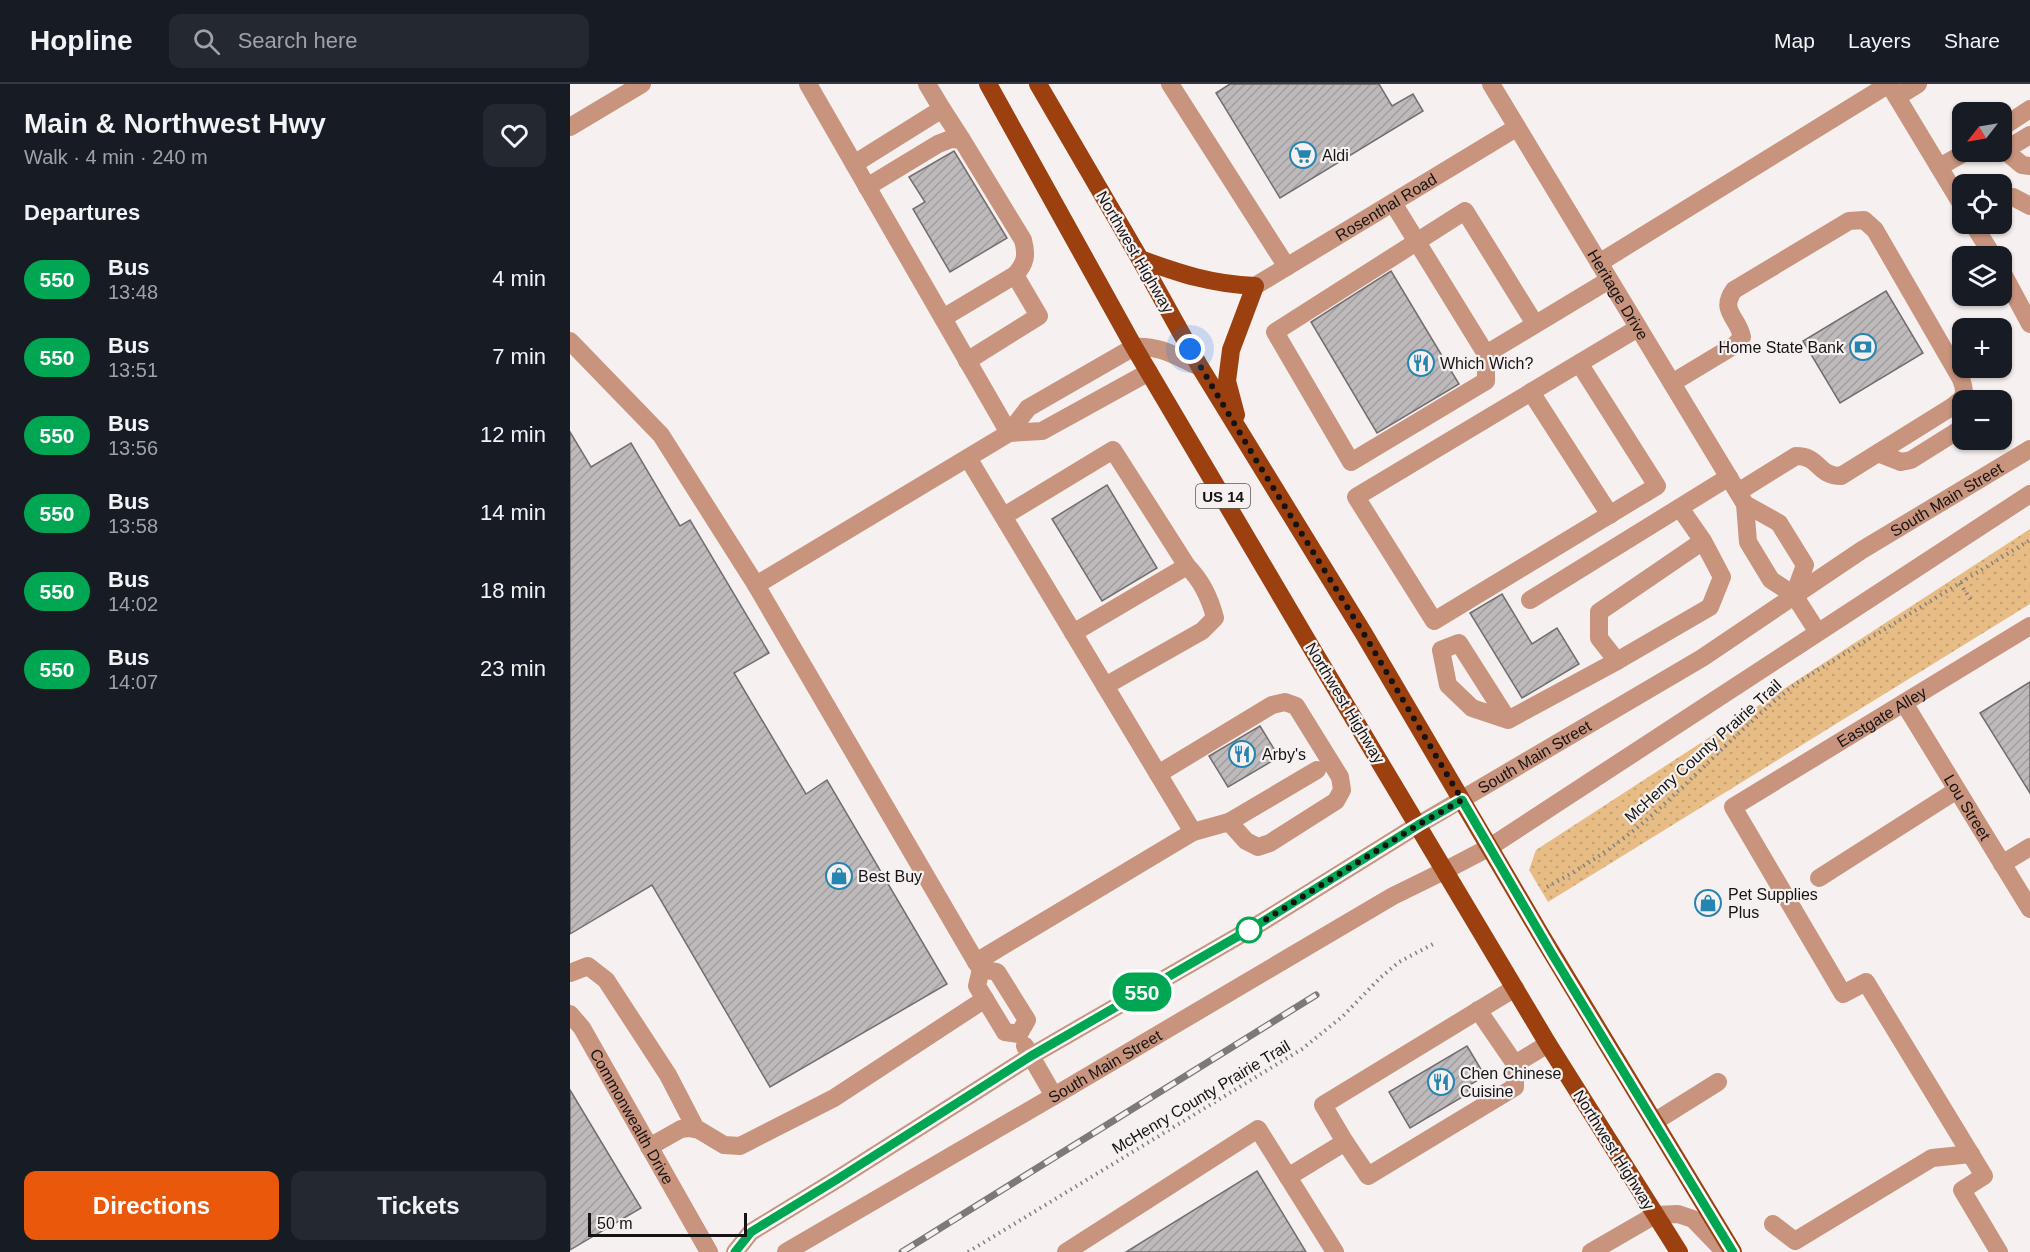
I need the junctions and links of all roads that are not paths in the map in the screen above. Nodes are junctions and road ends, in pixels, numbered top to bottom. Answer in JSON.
{"nodes":[{"id":1,"x":642,"y":84,"type":"edge"},
{"id":2,"x":808,"y":84,"type":"edge"},
{"id":3,"x":927,"y":84,"type":"edge"},
{"id":4,"x":988,"y":84,"type":"edge"},
{"id":5,"x":1038,"y":84,"type":"edge"},
{"id":6,"x":1170,"y":84,"type":"edge"},
{"id":7,"x":1491,"y":84,"type":"edge"},
{"id":8,"x":1918,"y":84,"type":"edge"},
{"id":9,"x":1892,"y":88,"type":"edge"},
{"id":10,"x":2030,"y":109,"type":"edge"},
{"id":11,"x":942,"y":110,"type":"junction"},
{"id":12,"x":2012,"y":121,"type":"edge"},
{"id":13,"x":2030,"y":121,"type":"edge"},
{"id":14,"x":570,"y":127,"type":"edge"},
{"id":15,"x":1516,"y":128,"type":"junction"},
{"id":16,"x":2030,"y":135,"type":"edge"},
{"id":17,"x":2012,"y":136,"type":"edge"},
{"id":18,"x":962,"y":140,"type":"junction"},
{"id":19,"x":2012,"y":146,"type":"edge"},
{"id":20,"x":2012,"y":155,"type":"edge"},
{"id":21,"x":1952,"y":160,"type":"edge"},
{"id":22,"x":854,"y":164,"type":"junction"},
{"id":23,"x":2030,"y":166,"type":"edge"},
{"id":24,"x":1939,"y":167,"type":"junction"},
{"id":25,"x":867,"y":187,"type":"junction"},
{"id":26,"x":1952,"y":188,"type":"edge"},
{"id":27,"x":2012,"y":197,"type":"edge"},
{"id":28,"x":1393,"y":203,"type":"junction"},
{"id":29,"x":2030,"y":206,"type":"edge"},
{"id":30,"x":1417,"y":241,"type":"junction"},
{"id":31,"x":1140,"y":259,"type":"junction"},
{"id":32,"x":1599,"y":263,"type":"junction"},
{"id":33,"x":1287,"y":267,"type":"junction"},
{"id":34,"x":1016,"y":275,"type":"junction"},
{"id":35,"x":1609,"y":280,"type":"junction"},
{"id":36,"x":2012,"y":285,"type":"edge"},
{"id":37,"x":1256,"y":286,"type":"junction"},
{"id":38,"x":2012,"y":289,"type":"edge"},
{"id":39,"x":2030,"y":308,"type":"edge"},
{"id":40,"x":943,"y":318,"type":"junction"},
{"id":41,"x":1535,"y":324,"type":"junction"},
{"id":42,"x":2030,"y":324,"type":"edge"},
{"id":43,"x":1638,"y":328,"type":"junction"},
{"id":44,"x":570,"y":341,"type":"edge"},
{"id":45,"x":1134,"y":347,"type":"junction"},
{"id":46,"x":1486,"y":354,"type":"junction"},
{"id":47,"x":968,"y":360,"type":"junction"},
{"id":48,"x":1579,"y":363,"type":"junction"},
{"id":49,"x":1200,"y":367,"type":"junction"},
{"id":50,"x":1149,"y":372,"type":"junction"},
{"id":51,"x":1672,"y":383,"type":"junction"},
{"id":52,"x":1966,"y":390,"type":"edge"},
{"id":53,"x":1531,"y":392,"type":"junction"},
{"id":54,"x":1952,"y":406,"type":"edge"},
{"id":55,"x":1009,"y":433,"type":"junction"},
{"id":56,"x":1240,"y":433,"type":"junction"},
{"id":57,"x":1952,"y":434,"type":"edge"},
{"id":58,"x":2030,"y":449,"type":"edge"},
{"id":59,"x":1878,"y":453,"type":"junction"},
{"id":60,"x":968,"y":458,"type":"junction"},
{"id":61,"x":1737,"y":491,"type":"junction"},
{"id":62,"x":2030,"y":494,"type":"edge"},
{"id":63,"x":1680,"y":507,"type":"junction"},
{"id":64,"x":1610,"y":515,"type":"junction"},
{"id":65,"x":1004,"y":516,"type":"junction"},
{"id":66,"x":1703,"y":541,"type":"junction"},
{"id":67,"x":1187,"y":566,"type":"junction"},
{"id":68,"x":756,"y":585,"type":"junction"},
{"id":69,"x":1794,"y":595,"type":"junction"},
{"id":70,"x":1530,"y":600,"type":"dead end"},
{"id":71,"x":2030,"y":626,"type":"edge"},
{"id":72,"x":1817,"y":631,"type":"junction"},
{"id":73,"x":1073,"y":633,"type":"junction"},
{"id":74,"x":1617,"y":661,"type":"junction"},
{"id":75,"x":1105,"y":686,"type":"junction"},
{"id":76,"x":1904,"y":703,"type":"junction"},
{"id":77,"x":1508,"y":720,"type":"dead end"},
{"id":78,"x":1317,"y":771,"type":"dead end"},
{"id":79,"x":1158,"y":774,"type":"junction"},
{"id":80,"x":1957,"y":790,"type":"junction"},
{"id":81,"x":1462,"y":800,"type":"junction"},
{"id":82,"x":1229,"y":822,"type":"junction"},
{"id":83,"x":1418,"y":825,"type":"junction"},
{"id":84,"x":1193,"y":832,"type":"junction"},
{"id":85,"x":1490,"y":847,"type":"junction"},
{"id":86,"x":2030,"y":847,"type":"edge"},
{"id":87,"x":2002,"y":864,"type":"junction"},
{"id":88,"x":1446,"y":870,"type":"junction"},
{"id":89,"x":1819,"y":878,"type":"dead end"},
{"id":90,"x":2030,"y":909,"type":"edge"},
{"id":91,"x":978,"y":965,"type":"junction"},
{"id":92,"x":570,"y":972,"type":"edge"},
{"id":93,"x":1515,"y":988,"type":"junction"},
{"id":94,"x":985,"y":999,"type":"junction"},
{"id":95,"x":1478,"y":1010,"type":"junction"},
{"id":96,"x":570,"y":1014,"type":"edge"},
{"id":97,"x":1019,"y":1034,"type":"junction"},
{"id":98,"x":1548,"y":1044,"type":"junction"},
{"id":99,"x":1031,"y":1056,"type":"junction"},
{"id":100,"x":1515,"y":1064,"type":"junction"},
{"id":101,"x":1718,"y":1082,"type":"dead end"},
{"id":102,"x":1054,"y":1096,"type":"junction"},
{"id":103,"x":1654,"y":1122,"type":"junction"},
{"id":104,"x":696,"y":1130,"type":"junction"},
{"id":105,"x":1345,"y":1142,"type":"junction"},
{"id":106,"x":649,"y":1148,"type":"junction"},
{"id":107,"x":1971,"y":1154,"type":"junction"},
{"id":108,"x":1288,"y":1177,"type":"junction"},
{"id":109,"x":1655,"y":1215,"type":"junction"},
{"id":110,"x":1773,"y":1224,"type":"dead end"},
{"id":111,"x":709,"y":1252,"type":"edge"},
{"id":112,"x":735,"y":1252,"type":"edge"},
{"id":113,"x":786,"y":1252,"type":"edge"},
{"id":114,"x":1066,"y":1252,"type":"edge"},
{"id":115,"x":1335,"y":1252,"type":"edge"},
{"id":116,"x":1591,"y":1252,"type":"edge"},
{"id":117,"x":1679,"y":1252,"type":"edge"},
{"id":118,"x":1725,"y":1252,"type":"edge"},
{"id":119,"x":1733,"y":1252,"type":"edge"},
{"id":120,"x":1999,"y":1252,"type":"edge"}],
"edges":[{"from":1,"to":14,"type":"street"},
{"from":2,"to":22,"type":"street"},
{"from":3,"to":11,"type":"street"},
{"from":4,"to":45,"type":"main road","name":"Northwest Highway","number":"US 14"},
{"from":5,"to":31,"type":"main road","name":"Northwest Highway","number":"US 14"},
{"from":6,"to":33,"type":"street"},
{"from":7,"to":15,"type":"street","name":"Heritage Drive"},
{"from":8,"to":9,"type":"street"},
{"from":9,"to":24,"type":"street"},
{"from":9,"to":32,"type":"street"},
{"from":10,"to":12,"type":"street"},
{"from":11,"to":18,"type":"street"},
{"from":11,"to":22,"type":"street"},
{"from":13,"to":17,"type":"street"},
{"from":15,"to":28,"type":"street","name":"Rosenthal Road"},
{"from":15,"to":32,"type":"street","name":"Heritage Drive"},
{"from":16,"to":19,"type":"street"},
{"from":18,"to":25,"type":"street"},
{"from":18,"to":34,"type":"street"},
{"from":20,"to":23,"type":"street"},
{"from":21,"to":24,"type":"street"},
{"from":22,"to":25,"type":"street"},
{"from":24,"to":26,"type":"street"},
{"from":25,"to":40,"type":"street"},
{"from":27,"to":29,"type":"street"},
{"from":28,"to":30,"type":"street"},
{"from":28,"to":33,"type":"street","name":"Rosenthal Road"},
{"from":30,"to":41,"type":"street"},
{"from":30,"to":46,"type":"street"},
{"from":30,"to":46,"type":"street"},
{"from":31,"to":37,"type":"main road"},
{"from":31,"to":49,"type":"main road","name":"Northwest Highway","number":"US 14"},
{"from":32,"to":35,"type":"street","name":"Heritage Drive"},
{"from":33,"to":37,"type":"street","name":"Rosenthal Road"},
{"from":34,"to":40,"type":"street"},
{"from":34,"to":47,"type":"street"},
{"from":35,"to":41,"type":"street"},
{"from":35,"to":43,"type":"street","name":"Heritage Drive"},
{"from":36,"to":39,"type":"street"},
{"from":37,"to":56,"type":"main road"},
{"from":38,"to":42,"type":"street"},
{"from":40,"to":47,"type":"street"},
{"from":41,"to":46,"type":"street"},
{"from":43,"to":48,"type":"street"},
{"from":43,"to":51,"type":"street","name":"Heritage Drive"},
{"from":44,"to":68,"type":"street"},
{"from":45,"to":49,"type":"street"},
{"from":45,"to":50,"type":"main road","name":"Northwest Highway","number":"US 14"},
{"from":45,"to":55,"type":"street"},
{"from":47,"to":55,"type":"street"},
{"from":48,"to":53,"type":"street"},
{"from":48,"to":64,"type":"street"},
{"from":49,"to":56,"type":"main road","name":"Northwest Highway","number":"US 14"},
{"from":50,"to":55,"type":"street"},
{"from":50,"to":83,"type":"main road","name":"Northwest Highway","number":"US 14"},
{"from":51,"to":52,"type":"street"},
{"from":51,"to":61,"type":"street","name":"Heritage Drive"},
{"from":53,"to":64,"type":"street"},
{"from":53,"to":64,"type":"street"},
{"from":54,"to":59,"type":"street"},
{"from":55,"to":60,"type":"street"},
{"from":56,"to":81,"type":"main road","name":"Northwest Highway","number":"US 14"},
{"from":57,"to":59,"type":"street"},
{"from":58,"to":69,"type":"street","name":"South Main Street"},
{"from":59,"to":61,"type":"street"},
{"from":60,"to":65,"type":"street"},
{"from":60,"to":68,"type":"street"},
{"from":61,"to":63,"type":"street"},
{"from":61,"to":69,"type":"street","name":"Heritage Drive"},
{"from":61,"to":69,"type":"street","name":"Heritage Drive"},
{"from":62,"to":72,"type":"street","name":"South Main Street"},
{"from":63,"to":66,"type":"street"},
{"from":63,"to":70,"type":"street"},
{"from":65,"to":67,"type":"street"},
{"from":65,"to":73,"type":"street"},
{"from":66,"to":74,"type":"street"},
{"from":66,"to":74,"type":"street"},
{"from":67,"to":73,"type":"street"},
{"from":67,"to":75,"type":"street"},
{"from":68,"to":91,"type":"street"},
{"from":69,"to":72,"type":"street","name":"Heritage Drive"},
{"from":69,"to":81,"type":"street","name":"South Main Street"},
{"from":71,"to":76,"type":"street","name":"Eastgate Alley"},
{"from":72,"to":85,"type":"street","name":"South Main Street"},
{"from":73,"to":75,"type":"street"},
{"from":74,"to":77,"type":"street"},
{"from":75,"to":79,"type":"street"},
{"from":76,"to":80,"type":"street","name":"Lou Street"},
{"from":76,"to":107,"type":"street","name":"Eastgate Alley"},
{"from":78,"to":82,"type":"street"},
{"from":79,"to":82,"type":"street"},
{"from":79,"to":84,"type":"street"},
{"from":80,"to":87,"type":"street","name":"Lou Street"},
{"from":80,"to":89,"type":"street"},
{"from":81,"to":83,"type":"street","name":"South Main Street"},
{"from":81,"to":85,"type":"main road","name":"Northwest Highway","number":"US 14"},
{"from":82,"to":84,"type":"street"},
{"from":83,"to":88,"type":"main road","name":"Northwest Highway","number":"US 14"},
{"from":83,"to":99,"type":"street","name":"South Main Street"},
{"from":84,"to":91,"type":"street"},
{"from":85,"to":88,"type":"street","name":"South Main Street"},
{"from":85,"to":103,"type":"main road","name":"Northwest Highway","number":"US 14"},
{"from":86,"to":87,"type":"street"},
{"from":87,"to":90,"type":"street","name":"Lou Street"},
{"from":88,"to":93,"type":"main road","name":"Northwest Highway","number":"US 14"},
{"from":88,"to":102,"type":"street","name":"South Main Street"},
{"from":91,"to":94,"type":"street"},
{"from":91,"to":97,"type":"street"},
{"from":92,"to":104,"type":"street"},
{"from":93,"to":95,"type":"street"},
{"from":93,"to":98,"type":"main road","name":"Northwest Highway","number":"US 14"},
{"from":94,"to":97,"type":"street"},
{"from":94,"to":104,"type":"street"},
{"from":95,"to":100,"type":"street"},
{"from":95,"to":105,"type":"street"},
{"from":96,"to":106,"type":"street","name":"Commonwealth Drive"},
{"from":97,"to":99,"type":"street"},
{"from":98,"to":100,"type":"street"},
{"from":98,"to":109,"type":"main road","name":"Northwest Highway","number":"US 14"},
{"from":99,"to":102,"type":"street"},
{"from":99,"to":112,"type":"street","name":"South Main Street"},
{"from":100,"to":105,"type":"street"},
{"from":101,"to":103,"type":"street"},
{"from":102,"to":113,"type":"street","name":"South Main Street"},
{"from":103,"to":119,"type":"main road","name":"Northwest Highway","number":"US 14"},
{"from":104,"to":106,"type":"street"},
{"from":105,"to":108,"type":"street"},
{"from":106,"to":111,"type":"street","name":"Commonwealth Drive"},
{"from":107,"to":110,"type":"street"},
{"from":107,"to":120,"type":"street"},
{"from":108,"to":114,"type":"street"},
{"from":108,"to":115,"type":"street"},
{"from":109,"to":116,"type":"street"},
{"from":109,"to":117,"type":"main road","name":"Northwest Highway","number":"US 14"},
{"from":109,"to":118,"type":"street"}]}
